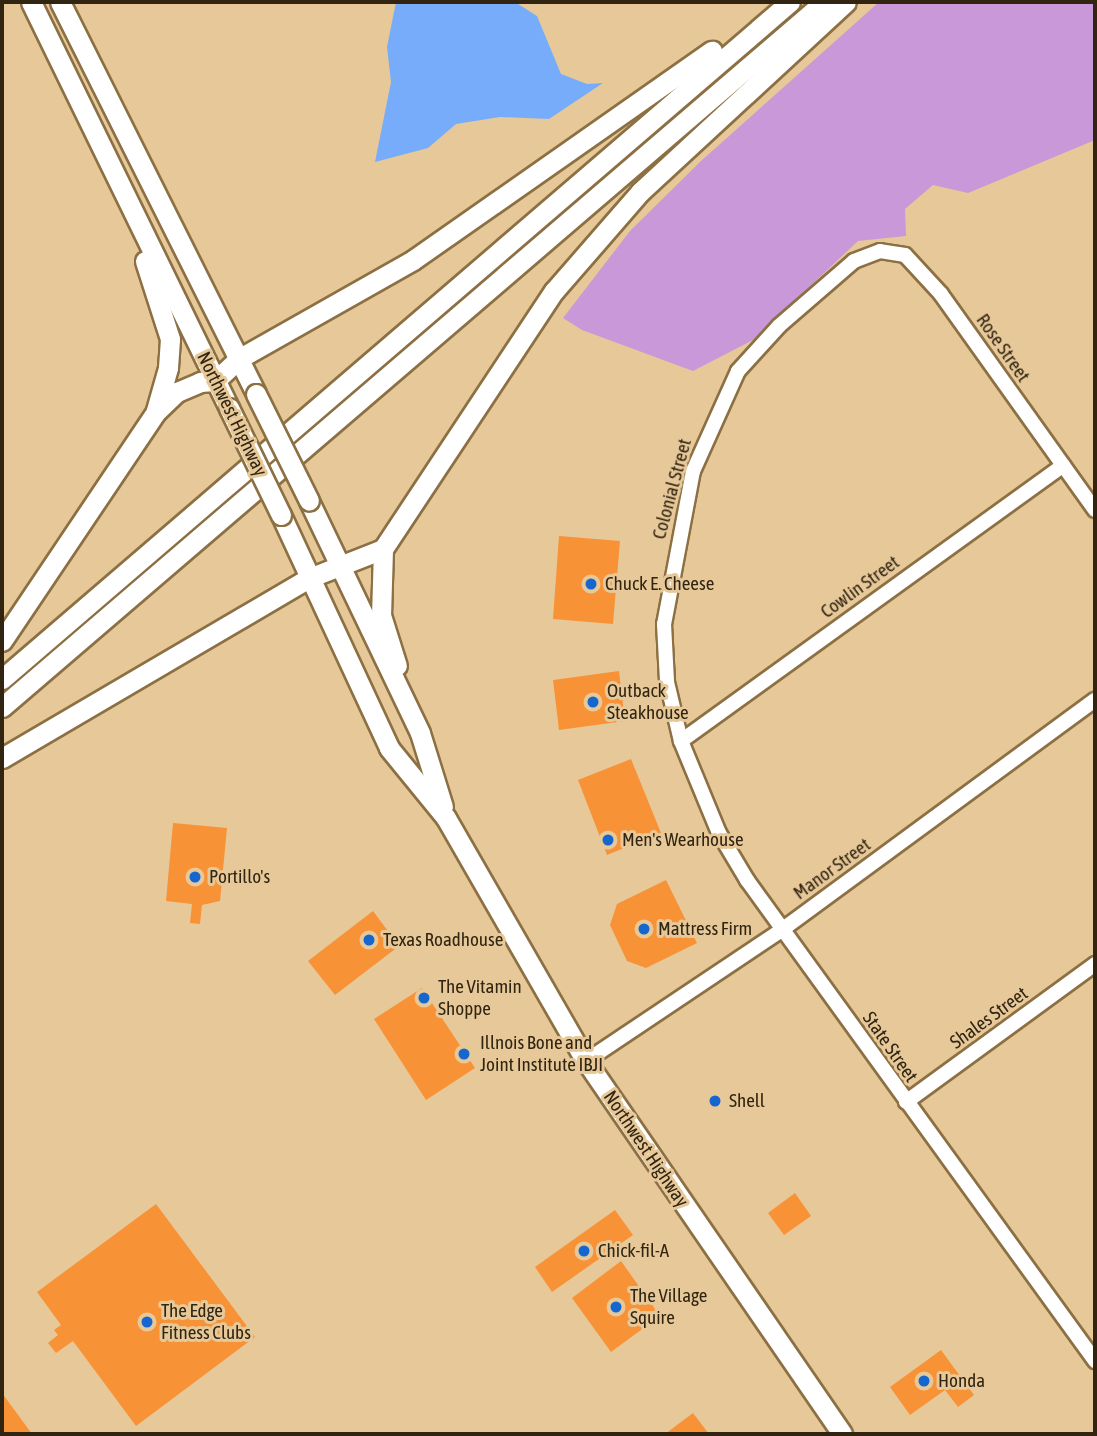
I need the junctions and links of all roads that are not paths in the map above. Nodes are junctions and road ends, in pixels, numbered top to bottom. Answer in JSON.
{"nodes":[{"id":1,"x":31,"y":2,"type":"edge"},
{"id":2,"x":60,"y":2,"type":"edge"},
{"id":3,"x":778,"y":2,"type":"edge"},
{"id":4,"x":790,"y":2,"type":"edge"},
{"id":5,"x":824,"y":2,"type":"edge"},
{"id":6,"x":846,"y":2,"type":"edge"},
{"id":7,"x":132,"y":209,"type":"junction"},
{"id":8,"x":854,"y":261,"type":"joint"},
{"id":9,"x":240,"y":358,"type":"junction"},
{"id":10,"x":215,"y":381,"type":"junction"},
{"id":11,"x":156,"y":412,"type":"junction"},
{"id":12,"x":1063,"y":465,"type":"junction"},
{"id":13,"x":1095,"y":510,"type":"edge"},
{"id":14,"x":383,"y":549,"type":"junction"},
{"id":15,"x":337,"y":565,"type":"junction"},
{"id":16,"x":309,"y":578,"type":"junction"},
{"id":17,"x":2,"y":641,"type":"edge"},
{"id":18,"x":2,"y":678,"type":"edge"},
{"id":19,"x":1095,"y":700,"type":"edge"},
{"id":20,"x":2,"y":707,"type":"edge"},
{"id":21,"x":420,"y":733,"type":"junction"},
{"id":22,"x":681,"y":741,"type":"junction"},
{"id":23,"x":2,"y":758,"type":"edge"},
{"id":24,"x":446,"y":818,"type":"junction"},
{"id":25,"x":783,"y":929,"type":"junction"},
{"id":26,"x":1095,"y":964,"type":"edge"},
{"id":27,"x":586,"y":1061,"type":"junction"},
{"id":28,"x":906,"y":1102,"type":"junction"},
{"id":29,"x":1095,"y":1361,"type":"edge"},
{"id":30,"x":842,"y":1434,"type":"edge"}],
"edges":[{"from":1,"to":7,"type":"main road","name":"Northwest Highway"},
{"from":2,"to":9,"type":"main road","name":"Northwest Highway"},
{"from":3,"to":9,"type":"main road"},
{"from":4,"to":18,"type":"main road"},
{"from":5,"to":20,"type":"main road"},
{"from":6,"to":14,"type":"main road"},
{"from":7,"to":10,"type":"main road","name":"Northwest Highway"},
{"from":7,"to":11,"type":"main road"},
{"from":8,"to":12,"type":"street","name":"Rose Street"},
{"from":8,"to":22,"type":"street","name":"Colonial Street"},
{"from":9,"to":10,"type":"main road"},
{"from":9,"to":15,"type":"main road","name":"Northwest Highway","bridge":true},
{"from":10,"to":11,"type":"main road"},
{"from":10,"to":16,"type":"main road","name":"Northwest Highway","bridge":true},
{"from":11,"to":17,"type":"main road"},
{"from":12,"to":13,"type":"street","name":"Rose Street"},
{"from":12,"to":22,"type":"street","name":"Cowlin Street"},
{"from":14,"to":15,"type":"main road"},
{"from":14,"to":21,"type":"main road"},
{"from":15,"to":16,"type":"main road"},
{"from":15,"to":21,"type":"main road","name":"Northwest Highway"},
{"from":16,"to":23,"type":"main road"},
{"from":16,"to":24,"type":"main road","name":"Northwest Highway"},
{"from":19,"to":25,"type":"street","name":"Manor Street"},
{"from":21,"to":24,"type":"main road","name":"Northwest Highway"},
{"from":22,"to":25,"type":"street","name":"State Street"},
{"from":24,"to":27,"type":"main road","name":"Northwest Highway"},
{"from":25,"to":27,"type":"street","name":"Manor Street"},
{"from":25,"to":28,"type":"street","name":"State Street"},
{"from":26,"to":28,"type":"street","name":"Shales Street"},
{"from":27,"to":30,"type":"main road","name":"Northwest Highway"},
{"from":28,"to":29,"type":"street","name":"State Street"}]}
